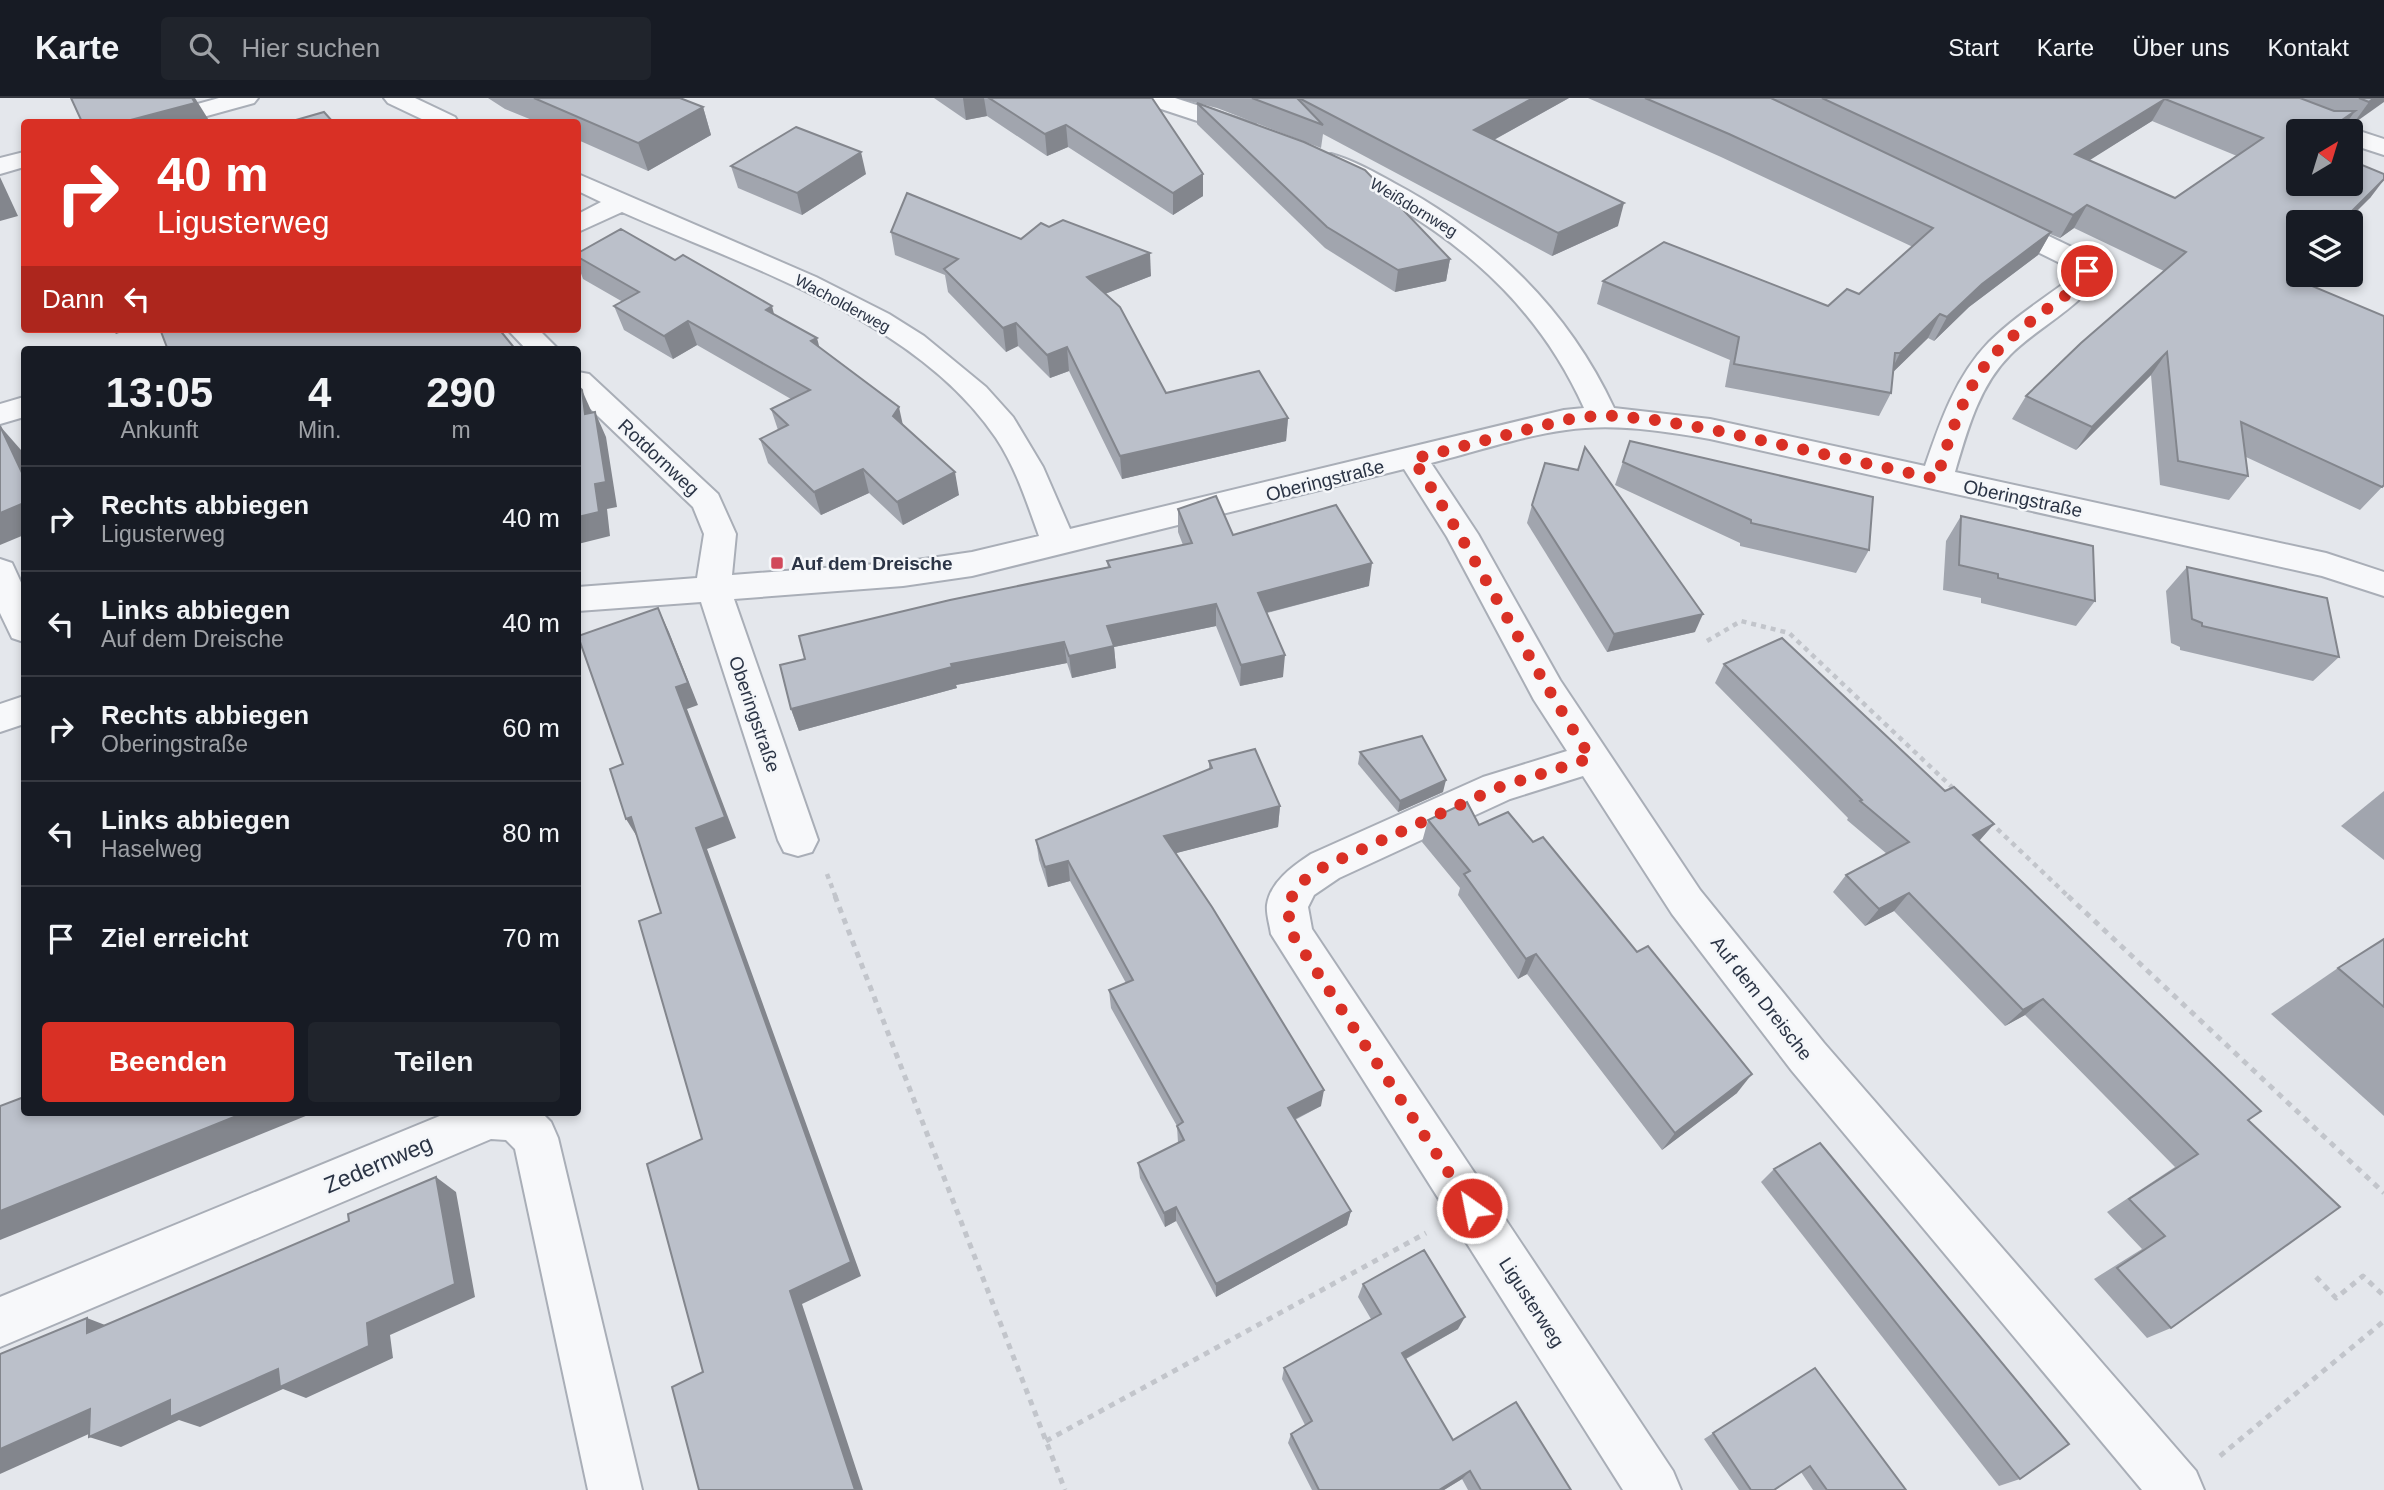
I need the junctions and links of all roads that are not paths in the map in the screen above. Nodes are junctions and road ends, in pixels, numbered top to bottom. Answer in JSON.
{"nodes":[{"id":1,"x":246,"y":98,"type":"edge"},
{"id":2,"x":396,"y":98,"type":"edge"},
{"id":3,"x":1151,"y":98,"type":"edge"},
{"id":4,"x":171,"y":119,"type":"edge"},
{"id":5,"x":440,"y":119,"type":"edge"},
{"id":6,"x":1270,"y":138,"type":"edge"},
{"id":7,"x":2363,"y":140,"type":"edge"},
{"id":8,"x":2384,"y":148,"type":"edge"},
{"id":9,"x":1305,"y":151,"type":"edge"},
{"id":10,"x":21,"y":161,"type":"edge"},
{"id":11,"x":0,"y":166,"type":"edge"},
{"id":12,"x":581,"y":183,"type":"edge"},
{"id":13,"x":621,"y":202,"type":"junction"},
{"id":14,"x":1972,"y":210,"type":"edge"},
{"id":15,"x":581,"y":222,"type":"edge"},
{"id":16,"x":526,"y":333,"type":"edge"},
{"id":17,"x":540,"y":346,"type":"edge"},
{"id":18,"x":581,"y":384,"type":"edge"},
{"id":19,"x":21,"y":408,"type":"edge"},
{"id":20,"x":0,"y":414,"type":"edge"},
{"id":21,"x":1602,"y":415,"type":"junction"},
{"id":22,"x":1413,"y":459,"type":"junction"},
{"id":23,"x":1937,"y":479,"type":"junction"},
{"id":24,"x":1059,"y":544,"type":"junction"},
{"id":25,"x":0,"y":571,"type":"edge"},
{"id":26,"x":2384,"y":584,"type":"edge"},
{"id":27,"x":713,"y":587,"type":"junction"},
{"id":28,"x":581,"y":600,"type":"edge"},
{"id":29,"x":21,"y":622,"type":"edge"},
{"id":30,"x":21,"y":711,"type":"edge"},
{"id":31,"x":0,"y":718,"type":"edge"},
{"id":32,"x":1591,"y":758,"type":"junction"},
{"id":33,"x":798,"y":840,"type":"road end"},
{"id":34,"x":0,"y":1322,"type":"edge"},
{"id":35,"x":615,"y":1490,"type":"edge"},
{"id":36,"x":1654,"y":1490,"type":"edge"},
{"id":37,"x":2177,"y":1490,"type":"edge"}],
"edges":[{"from":1,"to":4,"type":"street"},
{"from":2,"to":5,"type":"street"},
{"from":3,"to":6,"type":"street"},
{"from":7,"to":8,"type":"street"},
{"from":9,"to":21,"type":"street","name":"Weißdornweg"},
{"from":10,"to":11,"type":"street"},
{"from":12,"to":13,"type":"street","name":"Wacholderweg"},
{"from":13,"to":15,"type":"street"},
{"from":13,"to":24,"type":"street","name":"Wacholderweg"},
{"from":14,"to":23,"type":"street"},
{"from":16,"to":17,"type":"street"},
{"from":18,"to":27,"type":"street","name":"Rotdornweg"},
{"from":19,"to":20,"type":"street"},
{"from":21,"to":22,"type":"street","name":"Oberingstraße"},
{"from":21,"to":23,"type":"street","name":"Oberingstraße"},
{"from":22,"to":24,"type":"street","name":"Oberingstraße"},
{"from":22,"to":32,"type":"street","name":"Auf dem Dreische"},
{"from":23,"to":26,"type":"street","name":"Oberingstraße"},
{"from":24,"to":27,"type":"street","name":"Oberingstraße"},
{"from":25,"to":29,"type":"street"},
{"from":27,"to":28,"type":"street","name":"Oberingstraße"},
{"from":27,"to":33,"type":"street","name":"Oberingstraße"},
{"from":30,"to":31,"type":"street"},
{"from":32,"to":36,"type":"street","name":"Ligusterweg"},
{"from":32,"to":37,"type":"street","name":"Auf dem Dreische"},
{"from":34,"to":35,"type":"street","name":"Zedernweg"}]}
